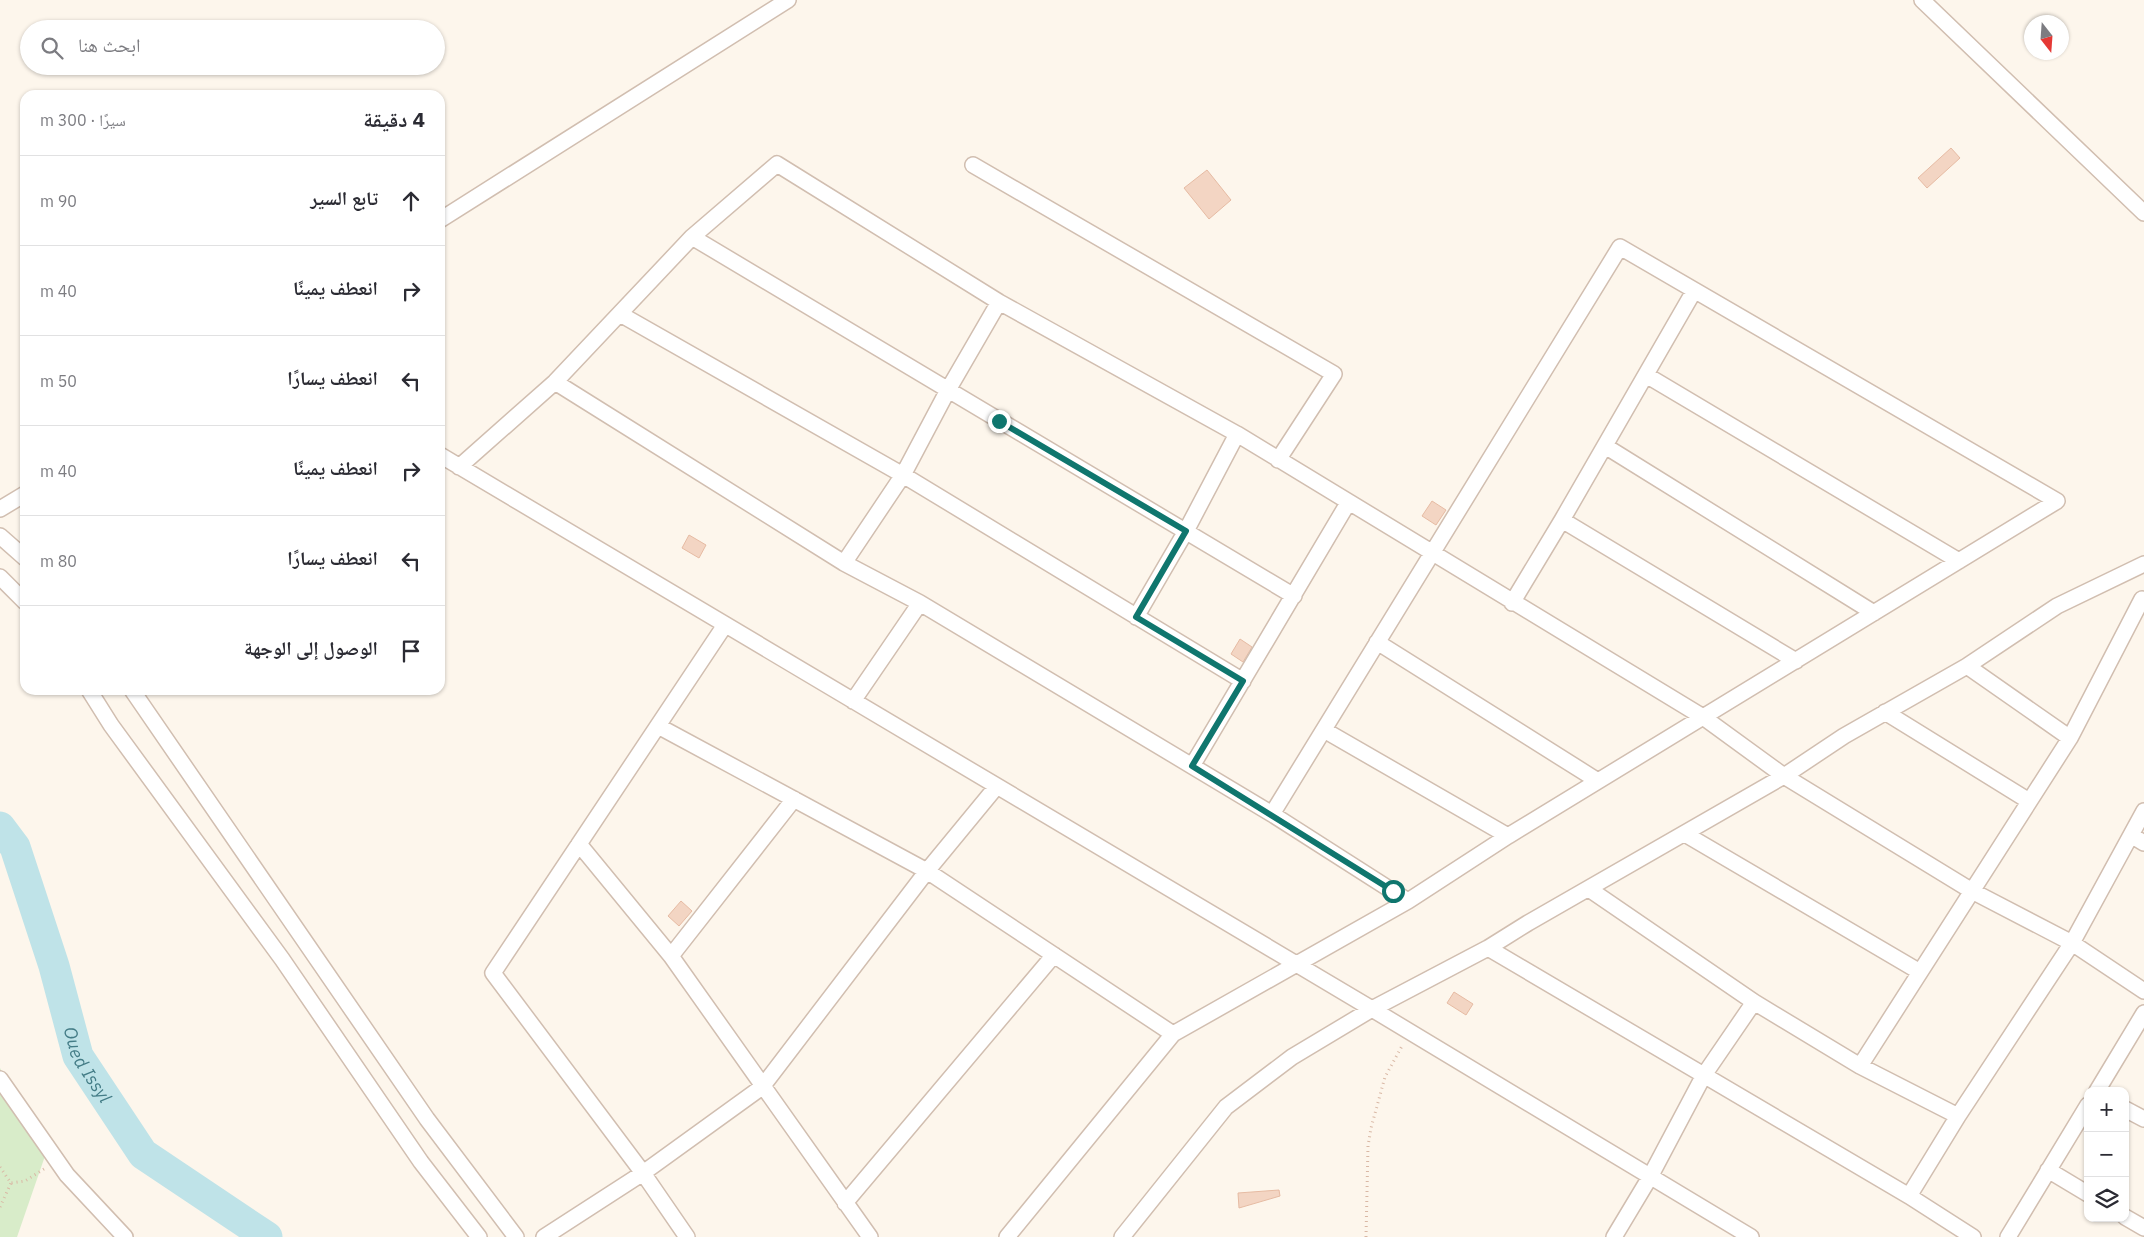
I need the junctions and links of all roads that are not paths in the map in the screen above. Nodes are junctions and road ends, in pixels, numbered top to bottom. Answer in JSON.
{"nodes":[{"id":1,"x":788,"y":0,"type":"edge"},
{"id":2,"x":1922,"y":0,"type":"edge"},
{"id":3,"x":973,"y":165,"type":"dead end"},
{"id":4,"x":2144,"y":213,"type":"edge"},
{"id":5,"x":445,"y":217,"type":"edge"},
{"id":6,"x":692,"y":238,"type":"junction"},
{"id":7,"x":1694,"y":291,"type":"junction"},
{"id":8,"x":999,"y":302,"type":"junction"},
{"id":9,"x":620,"y":314,"type":"junction"},
{"id":10,"x":1646,"y":375,"type":"junction"},
{"id":11,"x":555,"y":382,"type":"junction"},
{"id":12,"x":948,"y":390,"type":"junction"},
{"id":13,"x":1237,"y":434,"type":"junction"},
{"id":14,"x":1605,"y":446,"type":"junction"},
{"id":15,"x":445,"y":458,"type":"edge"},
{"id":16,"x":1278,"y":460,"type":"junction"},
{"id":17,"x":459,"y":467,"type":"junction"},
{"id":18,"x":903,"y":475,"type":"junction"},
{"id":19,"x":20,"y":497,"type":"edge"},
{"id":20,"x":1348,"y":503,"type":"junction"},
{"id":21,"x":0,"y":510,"type":"edge"},
{"id":22,"x":1562,"y":520,"type":"junction"},
{"id":23,"x":1186,"y":531,"type":"junction"},
{"id":24,"x":0,"y":536,"type":"edge"},
{"id":25,"x":20,"y":554,"type":"edge"},
{"id":26,"x":1432,"y":554,"type":"junction"},
{"id":27,"x":1959,"y":561,"type":"junction"},
{"id":28,"x":844,"y":563,"type":"junction"},
{"id":29,"x":2144,"y":564,"type":"edge"},
{"id":30,"x":0,"y":577,"type":"edge"},
{"id":31,"x":1294,"y":596,"type":"junction"},
{"id":32,"x":20,"y":597,"type":"edge"},
{"id":33,"x":2144,"y":600,"type":"edge"},
{"id":34,"x":1512,"y":602,"type":"junction"},
{"id":35,"x":920,"y":603,"type":"junction"},
{"id":36,"x":1874,"y":613,"type":"junction"},
{"id":37,"x":1136,"y":617,"type":"junction"},
{"id":38,"x":725,"y":625,"type":"junction"},
{"id":39,"x":1377,"y":642,"type":"junction"},
{"id":40,"x":1796,"y":661,"type":"junction"},
{"id":41,"x":1966,"y":666,"type":"junction"},
{"id":42,"x":1243,"y":681,"type":"junction"},
{"id":43,"x":92,"y":695,"type":"edge"},
{"id":44,"x":138,"y":695,"type":"edge"},
{"id":45,"x":853,"y":701,"type":"junction"},
{"id":46,"x":1886,"y":712,"type":"junction"},
{"id":47,"x":1703,"y":718,"type":"junction"},
{"id":48,"x":658,"y":726,"type":"junction"},
{"id":49,"x":1324,"y":730,"type":"junction"},
{"id":50,"x":2070,"y":738,"type":"junction"},
{"id":51,"x":1192,"y":766,"type":"junction"},
{"id":52,"x":1784,"y":776,"type":"junction"},
{"id":53,"x":1598,"y":781,"type":"junction"},
{"id":54,"x":996,"y":786,"type":"junction"},
{"id":55,"x":794,"y":800,"type":"junction"},
{"id":56,"x":2029,"y":801,"type":"junction"},
{"id":57,"x":2144,"y":811,"type":"edge"},
{"id":58,"x":1272,"y":814,"type":"junction"},
{"id":59,"x":1685,"y":834,"type":"junction"},
{"id":60,"x":2131,"y":835,"type":"junction"},
{"id":61,"x":1508,"y":836,"type":"junction"},
{"id":62,"x":2144,"y":843,"type":"edge"},
{"id":63,"x":579,"y":844,"type":"junction"},
{"id":64,"x":927,"y":870,"type":"junction"},
{"id":65,"x":1589,"y":889,"type":"junction"},
{"id":66,"x":1972,"y":891,"type":"junction"},
{"id":67,"x":1408,"y":901,"type":"junction"},
{"id":68,"x":2072,"y":943,"type":"junction"},
{"id":69,"x":1488,"y":948,"type":"junction"},
{"id":70,"x":1054,"y":955,"type":"junction"},
{"id":71,"x":671,"y":956,"type":"junction"},
{"id":72,"x":1297,"y":965,"type":"junction"},
{"id":73,"x":1920,"y":972,"type":"junction"},
{"id":74,"x":2144,"y":991,"type":"edge"},
{"id":75,"x":1754,"y":1002,"type":"junction"},
{"id":76,"x":1372,"y":1009,"type":"junction"},
{"id":77,"x":2144,"y":1013,"type":"edge"},
{"id":78,"x":1173,"y":1034,"type":"junction"},
{"id":79,"x":1860,"y":1066,"type":"junction"},
{"id":80,"x":1704,"y":1075,"type":"junction"},
{"id":81,"x":0,"y":1079,"type":"edge"},
{"id":82,"x":762,"y":1087,"type":"junction"},
{"id":83,"x":2098,"y":1087,"type":"edge"},
{"id":84,"x":2129,"y":1111,"type":"edge"},
{"id":85,"x":2084,"y":1112,"type":"edge"},
{"id":86,"x":1958,"y":1116,"type":"junction"},
{"id":87,"x":2144,"y":1119,"type":"edge"},
{"id":88,"x":2048,"y":1170,"type":"junction"},
{"id":89,"x":642,"y":1172,"type":"junction"},
{"id":90,"x":1650,"y":1177,"type":"junction"},
{"id":91,"x":2084,"y":1192,"type":"edge"},
{"id":92,"x":1909,"y":1196,"type":"junction"},
{"id":93,"x":845,"y":1203,"type":"junction"},
{"id":94,"x":2129,"y":1219,"type":"edge"},
{"id":95,"x":2144,"y":1228,"type":"edge"},
{"id":96,"x":125,"y":1237,"type":"edge"},
{"id":97,"x":479,"y":1237,"type":"edge"},
{"id":98,"x":516,"y":1237,"type":"edge"},
{"id":99,"x":544,"y":1237,"type":"edge"},
{"id":100,"x":687,"y":1237,"type":"edge"},
{"id":101,"x":870,"y":1237,"type":"edge"},
{"id":102,"x":1007,"y":1237,"type":"edge"},
{"id":103,"x":1122,"y":1237,"type":"edge"},
{"id":104,"x":1614,"y":1237,"type":"edge"},
{"id":105,"x":1751,"y":1237,"type":"edge"},
{"id":106,"x":1973,"y":1237,"type":"edge"},
{"id":107,"x":2008,"y":1237,"type":"edge"}],
"edges":[{"from":1,"to":5,"type":"street"},
{"from":2,"to":4,"type":"street"},
{"from":3,"to":16,"type":"street"},
{"from":6,"to":8,"type":"street"},
{"from":6,"to":9,"type":"street"},
{"from":6,"to":12,"type":"street"},
{"from":7,"to":10,"type":"street"},
{"from":7,"to":26,"type":"street"},
{"from":7,"to":27,"type":"street"},
{"from":8,"to":12,"type":"street"},
{"from":8,"to":13,"type":"street"},
{"from":9,"to":11,"type":"street"},
{"from":9,"to":18,"type":"street"},
{"from":10,"to":14,"type":"street"},
{"from":10,"to":27,"type":"street"},
{"from":11,"to":17,"type":"street"},
{"from":11,"to":28,"type":"street"},
{"from":12,"to":18,"type":"street"},
{"from":12,"to":23,"type":"street"},
{"from":13,"to":16,"type":"street"},
{"from":13,"to":23,"type":"street"},
{"from":14,"to":22,"type":"street"},
{"from":14,"to":36,"type":"street"},
{"from":15,"to":17,"type":"street"},
{"from":16,"to":20,"type":"street"},
{"from":17,"to":38,"type":"street"},
{"from":18,"to":28,"type":"street"},
{"from":18,"to":37,"type":"street"},
{"from":19,"to":21,"type":"street"},
{"from":20,"to":26,"type":"street"},
{"from":20,"to":31,"type":"street"},
{"from":22,"to":34,"type":"street"},
{"from":22,"to":40,"type":"street"},
{"from":23,"to":31,"type":"street"},
{"from":23,"to":37,"type":"street"},
{"from":24,"to":25,"type":"street"},
{"from":26,"to":34,"type":"street"},
{"from":26,"to":39,"type":"street"},
{"from":27,"to":36,"type":"street"},
{"from":28,"to":35,"type":"street"},
{"from":29,"to":41,"type":"street"},
{"from":30,"to":32,"type":"street"},
{"from":31,"to":42,"type":"street"},
{"from":33,"to":50,"type":"street"},
{"from":34,"to":47,"type":"street"},
{"from":35,"to":45,"type":"street"},
{"from":35,"to":51,"type":"street"},
{"from":36,"to":40,"type":"street"},
{"from":37,"to":42,"type":"street"},
{"from":38,"to":45,"type":"street"},
{"from":38,"to":48,"type":"street"},
{"from":39,"to":49,"type":"street"},
{"from":39,"to":53,"type":"street"},
{"from":40,"to":47,"type":"street"},
{"from":41,"to":46,"type":"street"},
{"from":41,"to":50,"type":"street"},
{"from":42,"to":51,"type":"street"},
{"from":43,"to":97,"type":"street"},
{"from":44,"to":98,"type":"street"},
{"from":45,"to":54,"type":"street"},
{"from":46,"to":52,"type":"street"},
{"from":46,"to":56,"type":"street"},
{"from":47,"to":52,"type":"street"},
{"from":47,"to":53,"type":"street"},
{"from":48,"to":55,"type":"street"},
{"from":48,"to":63,"type":"street"},
{"from":49,"to":58,"type":"street"},
{"from":49,"to":61,"type":"street"},
{"from":50,"to":56,"type":"street"},
{"from":51,"to":58,"type":"street"},
{"from":52,"to":59,"type":"street"},
{"from":52,"to":66,"type":"street"},
{"from":53,"to":61,"type":"street"},
{"from":54,"to":64,"type":"street"},
{"from":54,"to":72,"type":"street"},
{"from":55,"to":64,"type":"street"},
{"from":55,"to":71,"type":"street"},
{"from":56,"to":66,"type":"street"},
{"from":57,"to":60,"type":"street"},
{"from":58,"to":67,"type":"street"},
{"from":59,"to":65,"type":"street"},
{"from":59,"to":73,"type":"street"},
{"from":60,"to":62,"type":"street"},
{"from":60,"to":68,"type":"street"},
{"from":61,"to":67,"type":"street"},
{"from":63,"to":71,"type":"street"},
{"from":63,"to":89,"type":"street"},
{"from":64,"to":70,"type":"street"},
{"from":64,"to":82,"type":"street"},
{"from":65,"to":69,"type":"street"},
{"from":65,"to":75,"type":"street"},
{"from":66,"to":68,"type":"street"},
{"from":66,"to":73,"type":"street"},
{"from":67,"to":72,"type":"street"},
{"from":68,"to":74,"type":"street"},
{"from":68,"to":86,"type":"street"},
{"from":69,"to":76,"type":"street"},
{"from":69,"to":80,"type":"street"},
{"from":70,"to":78,"type":"street"},
{"from":70,"to":93,"type":"street"},
{"from":71,"to":82,"type":"street"},
{"from":72,"to":76,"type":"street"},
{"from":72,"to":78,"type":"street"},
{"from":73,"to":79,"type":"street"},
{"from":75,"to":79,"type":"street"},
{"from":75,"to":80,"type":"street"},
{"from":76,"to":90,"type":"street"},
{"from":76,"to":103,"type":"street"},
{"from":77,"to":83,"type":"street"},
{"from":78,"to":102,"type":"street"},
{"from":79,"to":86,"type":"street"},
{"from":80,"to":90,"type":"street"},
{"from":80,"to":92,"type":"street"},
{"from":81,"to":96,"type":"street"},
{"from":82,"to":89,"type":"street"},
{"from":82,"to":93,"type":"street"},
{"from":84,"to":87,"type":"street"},
{"from":85,"to":88,"type":"street"},
{"from":86,"to":92,"type":"street"},
{"from":88,"to":91,"type":"street"},
{"from":88,"to":107,"type":"street"},
{"from":89,"to":99,"type":"street"},
{"from":89,"to":100,"type":"street"},
{"from":90,"to":104,"type":"street"},
{"from":90,"to":105,"type":"street"},
{"from":92,"to":106,"type":"street"},
{"from":93,"to":101,"type":"street"},
{"from":94,"to":95,"type":"street"}]}
